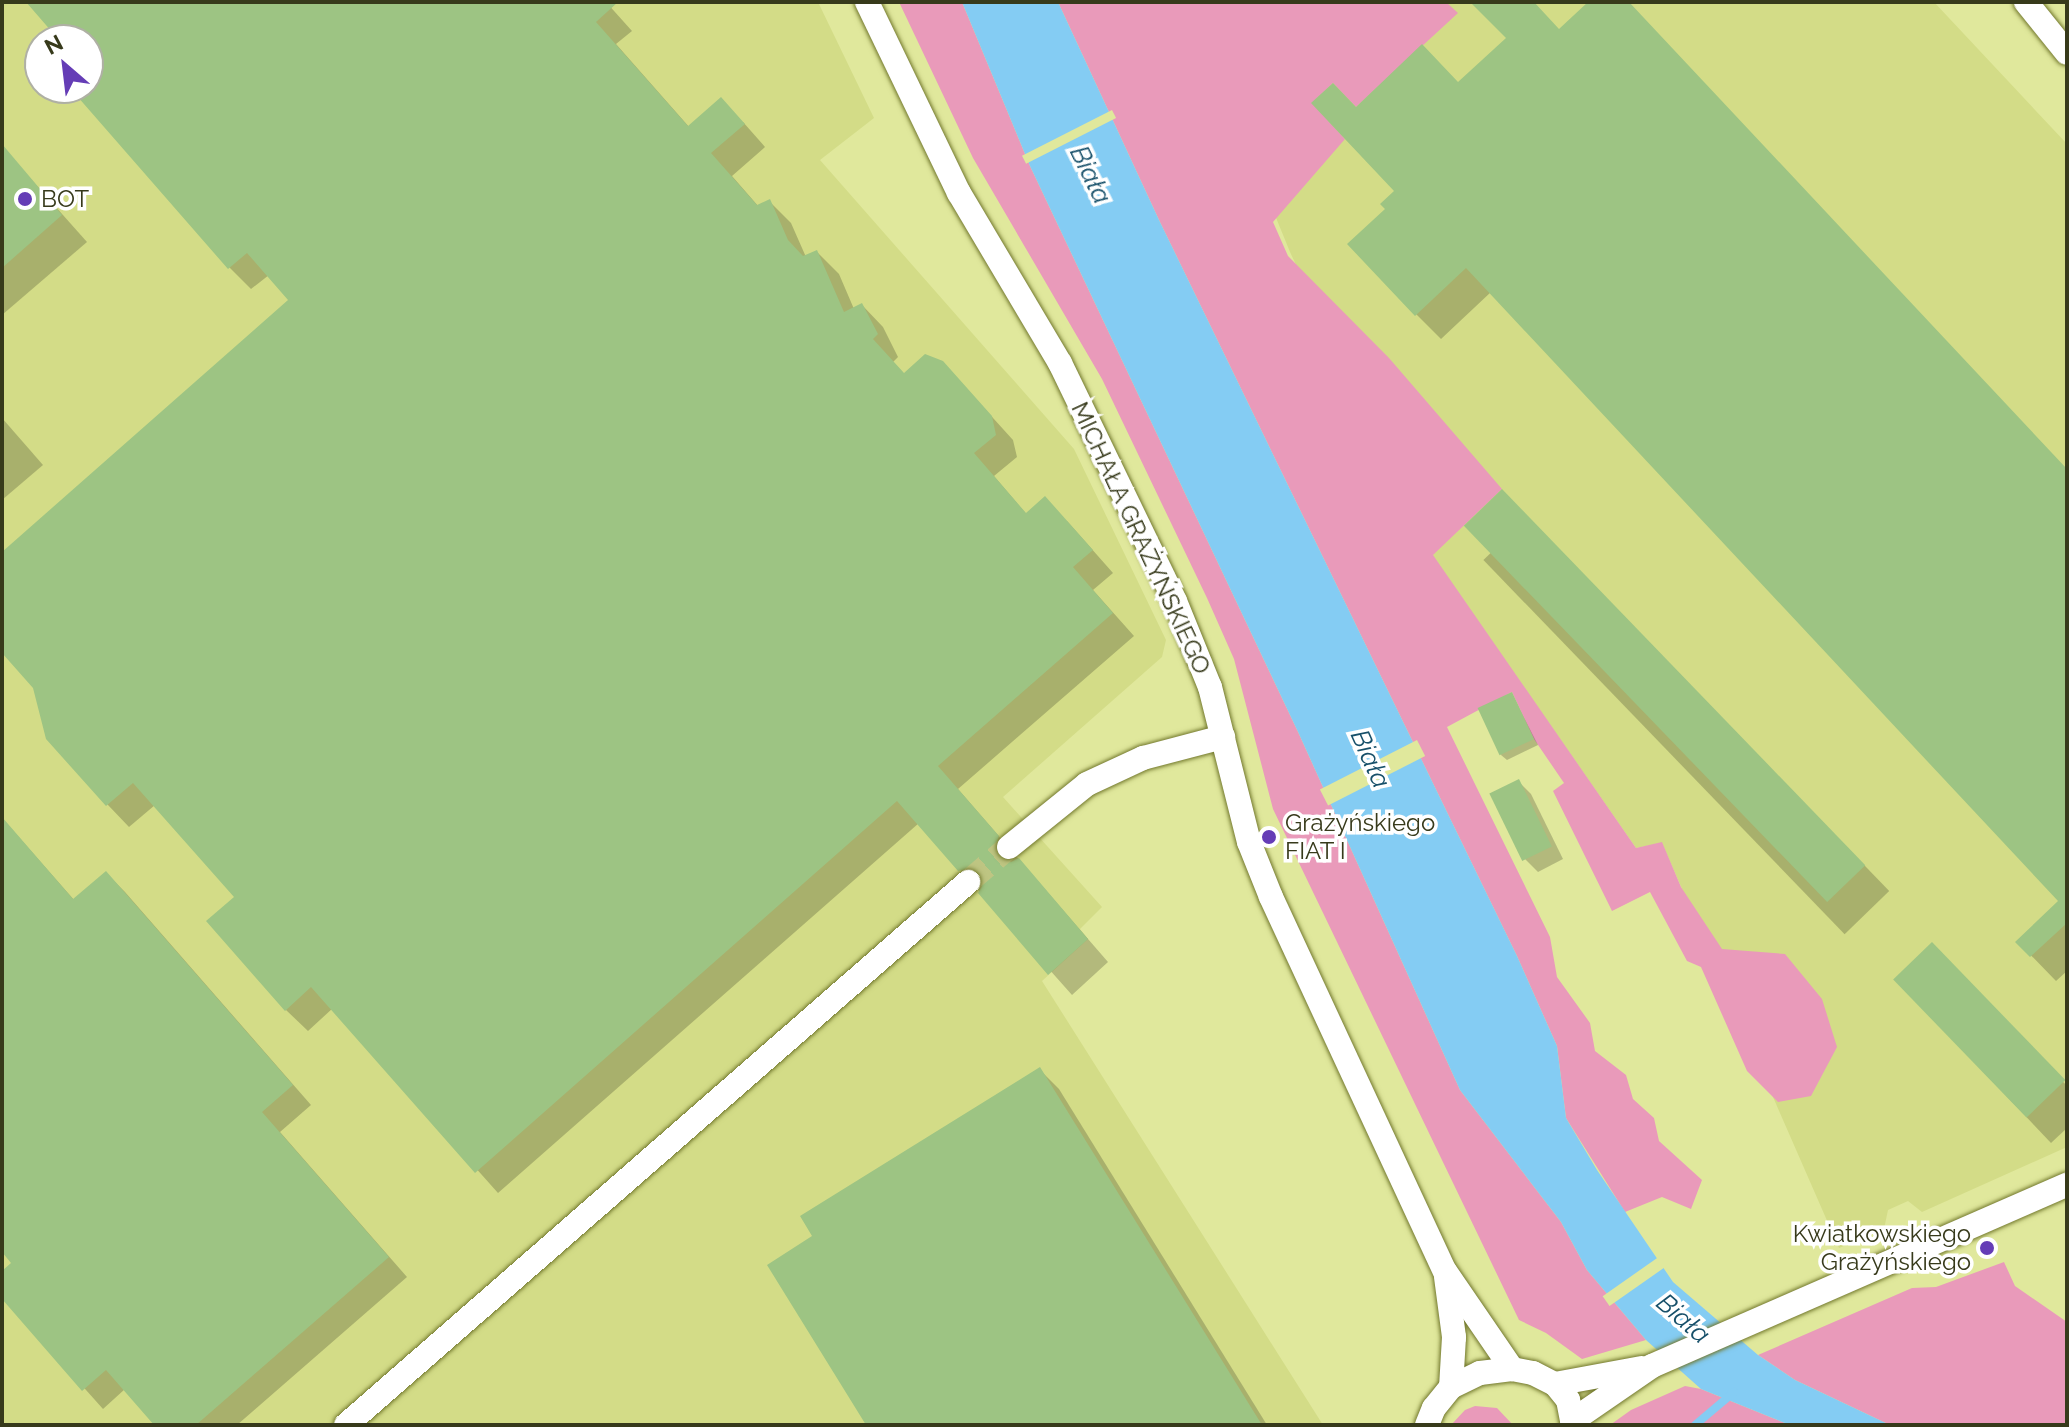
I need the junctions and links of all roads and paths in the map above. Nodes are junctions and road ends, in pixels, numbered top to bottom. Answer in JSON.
{"nodes":[{"id":1,"x":867,"y":2,"type":"edge"},
{"id":2,"x":2026,"y":2,"type":"edge"},
{"id":3,"x":2067,"y":53,"type":"edge"},
{"id":4,"x":1223,"y":737,"type":"junction"},
{"id":5,"x":1009,"y":847,"type":"tunnel mouth"},
{"id":6,"x":968,"y":882,"type":"tunnel mouth"},
{"id":7,"x":2067,"y":1185,"type":"edge"},
{"id":8,"x":1445,"y":1271,"type":"junction"},
{"id":9,"x":1652,"y":1366,"type":"junction"},
{"id":10,"x":1512,"y":1369,"type":"junction"},
{"id":11,"x":1555,"y":1384,"type":"junction"},
{"id":12,"x":1451,"y":1387,"type":"junction"},
{"id":13,"x":1573,"y":1423,"type":"edge"},
{"id":14,"x":346,"y":1425,"type":"edge"},
{"id":15,"x":1427,"y":1425,"type":"edge"}],
"edges":[{"from":1,"to":4,"type":"street","name":"MICHAŁA GRAŻYŃSKIEGO"},
{"from":2,"to":3,"type":"street"},
{"from":4,"to":5,"type":"street"},
{"from":4,"to":8,"type":"street","name":"MICHAŁA GRAŻYŃSKIEGO"},
{"from":6,"to":14,"type":"street"},
{"from":7,"to":9,"type":"street"},
{"from":8,"to":10,"type":"street","name":"MICHAŁA GRAŻYŃSKIEGO"},
{"from":8,"to":12,"type":"street","name":"MICHAŁA GRAŻYŃSKIEGO"},
{"from":9,"to":11,"type":"street"},
{"from":9,"to":13,"type":"street"},
{"from":10,"to":11,"type":"street"},
{"from":10,"to":12,"type":"street"},
{"from":11,"to":13,"type":"street"},
{"from":12,"to":15,"type":"street"}]}
